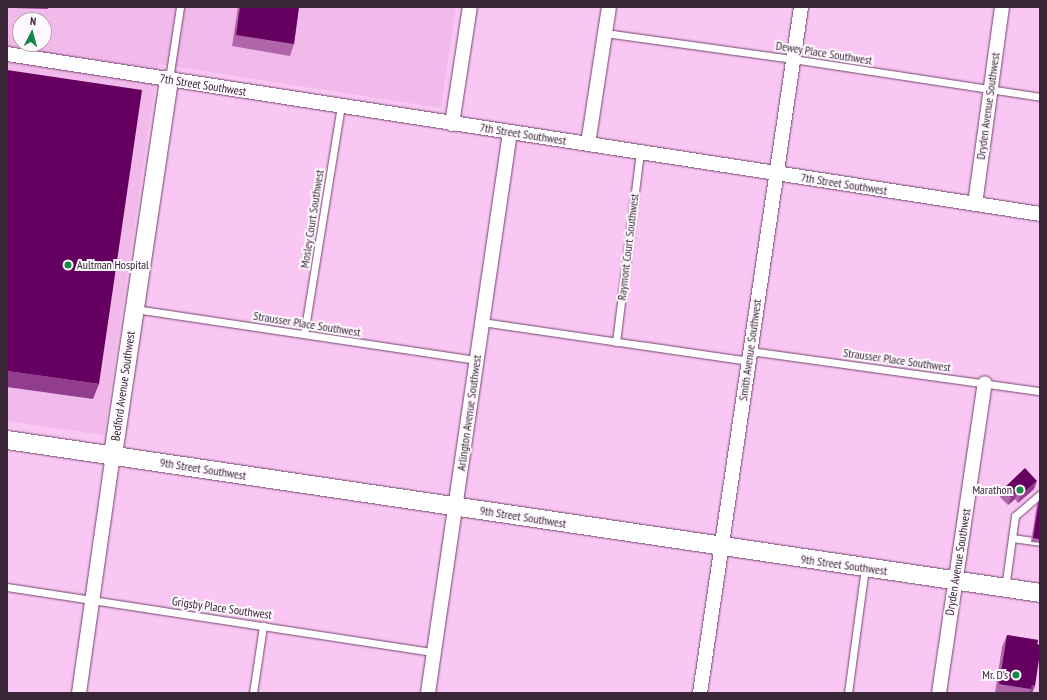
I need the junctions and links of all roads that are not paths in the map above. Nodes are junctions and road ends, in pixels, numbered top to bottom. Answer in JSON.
{"nodes":[{"id":1,"x":180,"y":7,"type":"edge"},
{"id":2,"x":470,"y":7,"type":"edge"},
{"id":3,"x":609,"y":7,"type":"edge"},
{"id":4,"x":801,"y":7,"type":"edge"},
{"id":5,"x":1002,"y":7,"type":"edge"},
{"id":6,"x":605,"y":33,"type":"junction"},
{"id":7,"x":7,"y":54,"type":"edge"},
{"id":8,"x":793,"y":59,"type":"junction"},
{"id":9,"x":169,"y":79,"type":"junction"},
{"id":10,"x":990,"y":90,"type":"junction"},
{"id":11,"x":1040,"y":97,"type":"edge"},
{"id":12,"x":341,"y":106,"type":"junction"},
{"id":13,"x":452,"y":124,"type":"junction"},
{"id":14,"x":510,"y":132,"type":"junction"},
{"id":15,"x":588,"y":144,"type":"junction"},
{"id":16,"x":640,"y":152,"type":"junction"},
{"id":17,"x":776,"y":173,"type":"junction"},
{"id":18,"x":975,"y":204,"type":"junction"},
{"id":19,"x":1040,"y":214,"type":"edge"},
{"id":20,"x":134,"y":308,"type":"junction"},
{"id":21,"x":482,"y":322,"type":"junction"},
{"id":22,"x":304,"y":334,"type":"junction"},
{"id":23,"x":616,"y":342,"type":"junction"},
{"id":24,"x":750,"y":356,"type":"junction"},
{"id":25,"x":477,"y":360,"type":"junction"},
{"id":26,"x":986,"y":383,"type":"junction"},
{"id":27,"x":1040,"y":391,"type":"edge"},
{"id":28,"x":7,"y":440,"type":"edge"},
{"id":29,"x":113,"y":455,"type":"junction"},
{"id":30,"x":1040,"y":494,"type":"edge"},
{"id":31,"x":455,"y":506,"type":"junction"},
{"id":32,"x":1012,"y":538,"type":"junction"},
{"id":33,"x":1040,"y":542,"type":"edge"},
{"id":34,"x":722,"y":547,"type":"junction"},
{"id":35,"x":865,"y":568,"type":"junction"},
{"id":36,"x":955,"y":581,"type":"junction"},
{"id":37,"x":7,"y":587,"type":"edge"},
{"id":38,"x":1005,"y":588,"type":"junction"},
{"id":39,"x":1040,"y":593,"type":"edge"},
{"id":40,"x":92,"y":600,"type":"junction"},
{"id":41,"x":263,"y":626,"type":"junction"},
{"id":42,"x":434,"y":652,"type":"junction"},
{"id":43,"x":79,"y":693,"type":"edge"},
{"id":44,"x":253,"y":693,"type":"edge"},
{"id":45,"x":428,"y":693,"type":"edge"},
{"id":46,"x":700,"y":693,"type":"edge"},
{"id":47,"x":848,"y":693,"type":"edge"},
{"id":48,"x":939,"y":693,"type":"edge"}],
"edges":[{"from":1,"to":9,"type":"lane"},
{"from":2,"to":13,"type":"street"},
{"from":3,"to":6,"type":"street"},
{"from":4,"to":8,"type":"street","name":"Smith Avenue Southwest"},
{"from":5,"to":10,"type":"street","name":"Dryden Avenue Southwest"},
{"from":6,"to":8,"type":"lane","name":"Dewey Place Southwest"},
{"from":6,"to":15,"type":"street"},
{"from":7,"to":9,"type":"street","name":"7th Street Southwest"},
{"from":8,"to":10,"type":"lane","name":"Dewey Place Southwest"},
{"from":8,"to":17,"type":"street","name":"Smith Avenue Southwest"},
{"from":9,"to":12,"type":"street","name":"7th Street Southwest"},
{"from":9,"to":20,"type":"street","name":"Bedford Avenue Southwest"},
{"from":10,"to":11,"type":"lane","name":"Dewey Place Southwest"},
{"from":10,"to":18,"type":"street","name":"Dryden Avenue Southwest"},
{"from":12,"to":13,"type":"street","name":"7th Street Southwest"},
{"from":12,"to":22,"type":"lane","name":"Mosley Court Southwest"},
{"from":13,"to":14,"type":"street","name":"7th Street Southwest"},
{"from":14,"to":15,"type":"street","name":"7th Street Southwest"},
{"from":14,"to":21,"type":"street","name":"Arlington Avenue Southwest"},
{"from":15,"to":16,"type":"street","name":"7th Street Southwest"},
{"from":16,"to":17,"type":"street","name":"7th Street Southwest"},
{"from":16,"to":23,"type":"lane","name":"Raymont Court Southwest"},
{"from":17,"to":18,"type":"street","name":"7th Street Southwest"},
{"from":17,"to":24,"type":"street","name":"Smith Avenue Southwest"},
{"from":18,"to":19,"type":"street","name":"7th Street Southwest"},
{"from":20,"to":22,"type":"lane","name":"Strausser Place Southwest"},
{"from":20,"to":29,"type":"street","name":"Bedford Avenue Southwest"},
{"from":21,"to":23,"type":"lane","name":"Strausser Place Southwest"},
{"from":21,"to":25,"type":"street","name":"Arlington Avenue Southwest"},
{"from":22,"to":25,"type":"lane","name":"Strausser Place Southwest"},
{"from":23,"to":24,"type":"lane","name":"Strausser Place Southwest"},
{"from":24,"to":26,"type":"lane","name":"Strausser Place Southwest"},
{"from":24,"to":34,"type":"street","name":"Smith Avenue Southwest"},
{"from":25,"to":31,"type":"street","name":"Arlington Avenue Southwest"},
{"from":26,"to":27,"type":"lane","name":"Strausser Place Southwest"},
{"from":26,"to":36,"type":"street","name":"Dryden Avenue Southwest"},
{"from":28,"to":29,"type":"street","name":"9th Street Southwest"},
{"from":29,"to":31,"type":"street","name":"9th Street Southwest"},
{"from":29,"to":40,"type":"street","name":"Bedford Avenue Southwest"},
{"from":30,"to":32,"type":"lane"},
{"from":31,"to":34,"type":"street","name":"9th Street Southwest"},
{"from":31,"to":42,"type":"street","name":"Arlington Avenue Southwest"},
{"from":32,"to":33,"type":"lane"},
{"from":32,"to":38,"type":"lane"},
{"from":34,"to":35,"type":"street","name":"9th Street Southwest"},
{"from":34,"to":46,"type":"street","name":"Smith Avenue Southwest"},
{"from":35,"to":36,"type":"street","name":"9th Street Southwest"},
{"from":35,"to":47,"type":"lane"},
{"from":36,"to":38,"type":"street","name":"9th Street Southwest"},
{"from":36,"to":48,"type":"street","name":"Dryden Avenue Southwest"},
{"from":37,"to":40,"type":"lane","name":"Grigsby Place Southwest"},
{"from":38,"to":39,"type":"street","name":"9th Street Southwest"},
{"from":40,"to":41,"type":"lane","name":"Grigsby Place Southwest"},
{"from":40,"to":43,"type":"street","name":"Bedford Avenue Southwest"},
{"from":41,"to":42,"type":"lane","name":"Grigsby Place Southwest"},
{"from":41,"to":44,"type":"lane"},
{"from":42,"to":45,"type":"street","name":"Arlington Avenue Southwest"}]}
